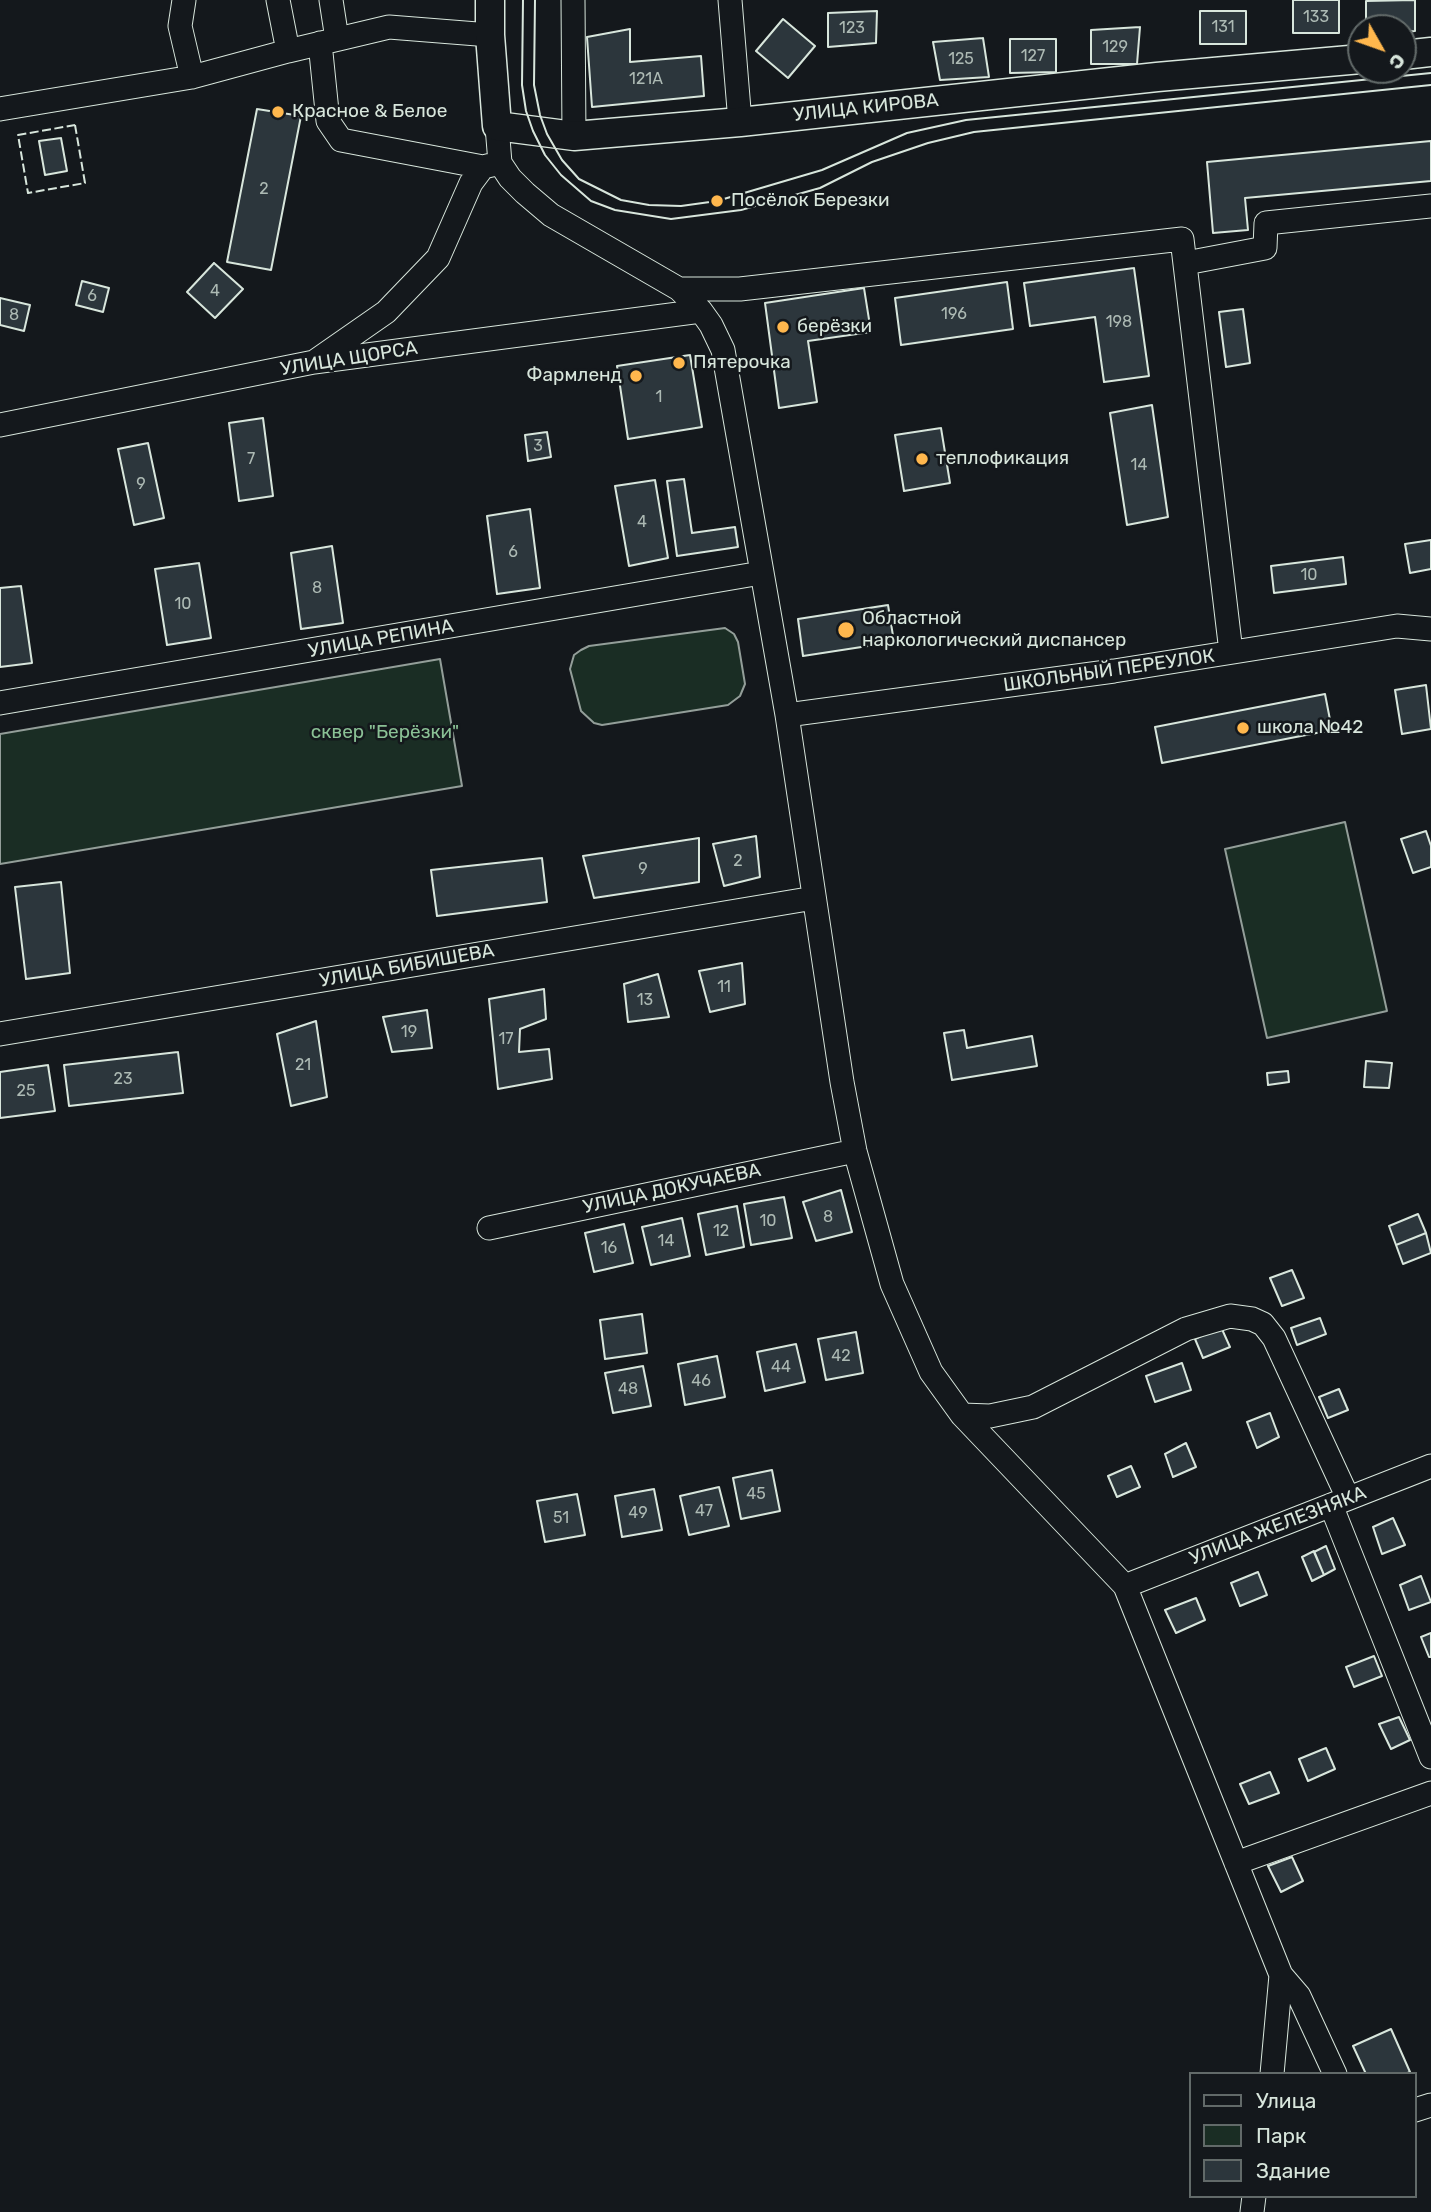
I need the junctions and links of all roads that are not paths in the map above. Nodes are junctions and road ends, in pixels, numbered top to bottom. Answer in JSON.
{"nodes":[{"id":1,"x":184,"y":0,"type":"edge"},
{"id":2,"x":278,"y":0,"type":"edge"},
{"id":3,"x":331,"y":0,"type":"edge"},
{"id":4,"x":491,"y":0,"type":"edge"},
{"id":5,"x":573,"y":0,"type":"edge"},
{"id":6,"x":730,"y":0,"type":"edge"},
{"id":7,"x":490,"y":35,"type":"junction"},
{"id":8,"x":328,"y":41,"type":"junction"},
{"id":9,"x":288,"y":51,"type":"junction"},
{"id":10,"x":1347,"y":60,"type":"edge"},
{"id":11,"x":192,"y":77,"type":"junction"},
{"id":12,"x":0,"y":109,"type":"edge"},
{"id":13,"x":740,"y":122,"type":"junction"},
{"id":14,"x":497,"y":126,"type":"junction"},
{"id":15,"x":574,"y":136,"type":"junction"},
{"id":16,"x":491,"y":165,"type":"junction"},
{"id":17,"x":1431,"y":206,"type":"edge"},
{"id":18,"x":1185,"y":264,"type":"junction"},
{"id":19,"x":679,"y":289,"type":"junction"},
{"id":20,"x":701,"y":311,"type":"junction"},
{"id":21,"x":314,"y":362,"type":"junction"},
{"id":22,"x":0,"y":425,"type":"edge"},
{"id":23,"x":761,"y":573,"type":"junction"},
{"id":24,"x":1431,"y":629,"type":"edge"},
{"id":25,"x":1231,"y":652,"type":"junction"},
{"id":26,"x":0,"y":703,"type":"edge"},
{"id":27,"x":787,"y":715,"type":"junction"},
{"id":28,"x":814,"y":898,"type":"junction"},
{"id":29,"x":0,"y":1034,"type":"edge"},
{"id":30,"x":855,"y":1151,"type":"junction"},
{"id":31,"x":489,"y":1228,"type":"dead end"},
{"id":32,"x":962,"y":1415,"type":"junction"},
{"id":33,"x":1431,"y":1466,"type":"edge"},
{"id":34,"x":1340,"y":1502,"type":"junction"},
{"id":35,"x":1125,"y":1586,"type":"junction"},
{"id":36,"x":1431,"y":1757,"type":"edge"},
{"id":37,"x":1431,"y":1793,"type":"edge"},
{"id":38,"x":1236,"y":1863,"type":"junction"},
{"id":39,"x":1281,"y":1975,"type":"junction"},
{"id":40,"x":1272,"y":2072,"type":"edge"},
{"id":41,"x":1334,"y":2072,"type":"edge"}],
"edges":[{"from":1,"to":11,"type":"street"},
{"from":2,"to":9,"type":"street"},
{"from":3,"to":8,"type":"street"},
{"from":4,"to":7,"type":"main road"},
{"from":5,"to":15,"type":"street"},
{"from":6,"to":13,"type":"street"},
{"from":7,"to":8,"type":"street"},
{"from":7,"to":14,"type":"main road"},
{"from":8,"to":9,"type":"street"},
{"from":8,"to":16,"type":"street"},
{"from":9,"to":11,"type":"street"},
{"from":10,"to":13,"type":"main road","name":"УЛИЦА КИРОВА"},
{"from":11,"to":12,"type":"street"},
{"from":13,"to":15,"type":"main road","name":"УЛИЦА КИРОВА"},
{"from":14,"to":15,"type":"main road","name":"УЛИЦА КИРОВА"},
{"from":14,"to":16,"type":"street"},
{"from":16,"to":19,"type":"street"},
{"from":16,"to":21,"type":"street"},
{"from":17,"to":18,"type":"street"},
{"from":18,"to":19,"type":"street"},
{"from":18,"to":25,"type":"street"},
{"from":19,"to":20,"type":"street"},
{"from":20,"to":21,"type":"street","name":"УЛИЦА ЩОРСА"},
{"from":20,"to":23,"type":"street"},
{"from":21,"to":22,"type":"street","name":"УЛИЦА ЩОРСА"},
{"from":23,"to":26,"type":"street","name":"УЛИЦА РЕПИНА"},
{"from":23,"to":27,"type":"street"},
{"from":24,"to":25,"type":"street","name":"ШКОЛЬНЫЙ ПЕРЕУЛОК"},
{"from":25,"to":27,"type":"street","name":"ШКОЛЬНЫЙ ПЕРЕУЛОК"},
{"from":27,"to":28,"type":"street"},
{"from":28,"to":29,"type":"street","name":"УЛИЦА БИБИШЕВА"},
{"from":28,"to":30,"type":"street"},
{"from":30,"to":31,"type":"street","name":"УЛИЦА ДОКУЧАЕВА"},
{"from":30,"to":32,"type":"street"},
{"from":32,"to":34,"type":"street"},
{"from":32,"to":35,"type":"street"},
{"from":33,"to":34,"type":"street","name":"УЛИЦА ЖЕЛЕЗНЯКА"},
{"from":34,"to":35,"type":"street","name":"УЛИЦА ЖЕЛЕЗНЯКА"},
{"from":34,"to":36,"type":"street"},
{"from":35,"to":38,"type":"street"},
{"from":37,"to":38,"type":"street"},
{"from":38,"to":39,"type":"street"},
{"from":39,"to":40,"type":"street"},
{"from":39,"to":41,"type":"street"}]}
